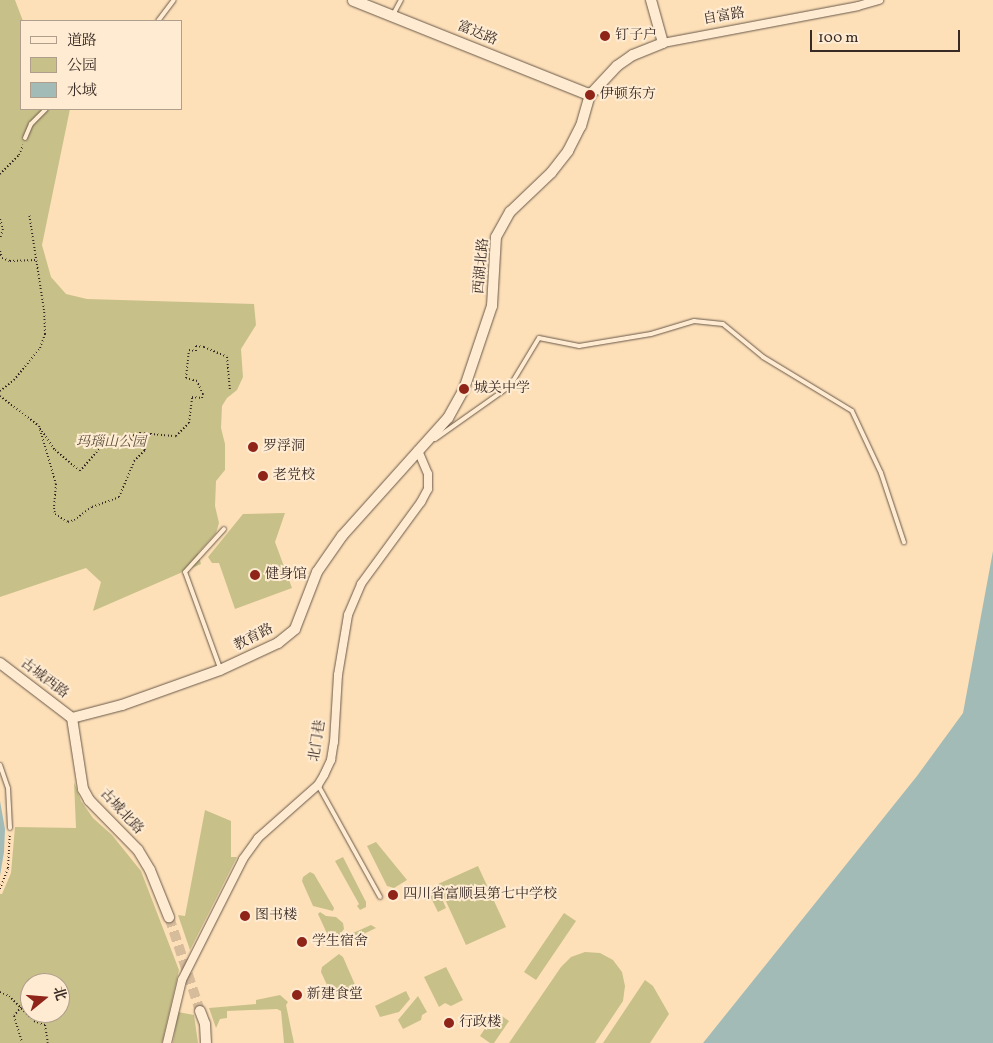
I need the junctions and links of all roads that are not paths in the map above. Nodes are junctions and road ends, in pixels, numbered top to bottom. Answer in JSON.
{"nodes":[{"id":1,"x":174,"y":0,"type":"edge"},
{"id":2,"x":353,"y":0,"type":"edge"},
{"id":3,"x":401,"y":0,"type":"edge"},
{"id":4,"x":651,"y":0,"type":"edge"},
{"id":5,"x":879,"y":0,"type":"edge"},
{"id":6,"x":393,"y":16,"type":"junction"},
{"id":7,"x":159,"y":20,"type":"edge"},
{"id":8,"x":664,"y":42,"type":"junction"},
{"id":9,"x":590,"y":95,"type":"junction"},
{"id":10,"x":45,"y":110,"type":"edge"},
{"id":11,"x":25,"y":138,"type":"road end"},
{"id":12,"x":418,"y":450,"type":"junction"},
{"id":13,"x":224,"y":530,"type":"dead end"},
{"id":14,"x":904,"y":542,"type":"dead end"},
{"id":15,"x":0,"y":663,"type":"edge"},
{"id":16,"x":220,"y":670,"type":"junction"},
{"id":17,"x":72,"y":718,"type":"junction"},
{"id":18,"x":0,"y":765,"type":"edge"},
{"id":19,"x":318,"y":785,"type":"junction"},
{"id":20,"x":10,"y":828,"type":"road end"},
{"id":21,"x":380,"y":897,"type":"dead end"},
{"id":22,"x":170,"y":917,"type":"tunnel mouth"},
{"id":23,"x":200,"y":1011,"type":"tunnel mouth"},
{"id":24,"x":167,"y":1043,"type":"edge"},
{"id":25,"x":206,"y":1043,"type":"edge"}],
"edges":[{"from":1,"to":7,"type":"lane"},
{"from":2,"to":6,"type":"main road","name":"富达路"},
{"from":3,"to":6,"type":"lane"},
{"from":4,"to":8,"type":"street"},
{"from":5,"to":8,"type":"street","name":"自富路"},
{"from":6,"to":9,"type":"main road","name":"富达路"},
{"from":8,"to":9,"type":"street","name":"自富路"},
{"from":9,"to":12,"type":"street","name":"西湖北路"},
{"from":10,"to":11,"type":"lane"},
{"from":12,"to":14,"type":"lane"},
{"from":12,"to":16,"type":"street","name":"教育路"},
{"from":12,"to":19,"type":"street","name":"北门巷"},
{"from":13,"to":16,"type":"lane"},
{"from":15,"to":17,"type":"street","name":"古城西路"},
{"from":16,"to":17,"type":"street","name":"教育路"},
{"from":17,"to":22,"type":"street","name":"古城北路"},
{"from":18,"to":20,"type":"lane"},
{"from":19,"to":21,"type":"lane"},
{"from":19,"to":24,"type":"street","name":"北门巷"},
{"from":23,"to":25,"type":"street"}]}
